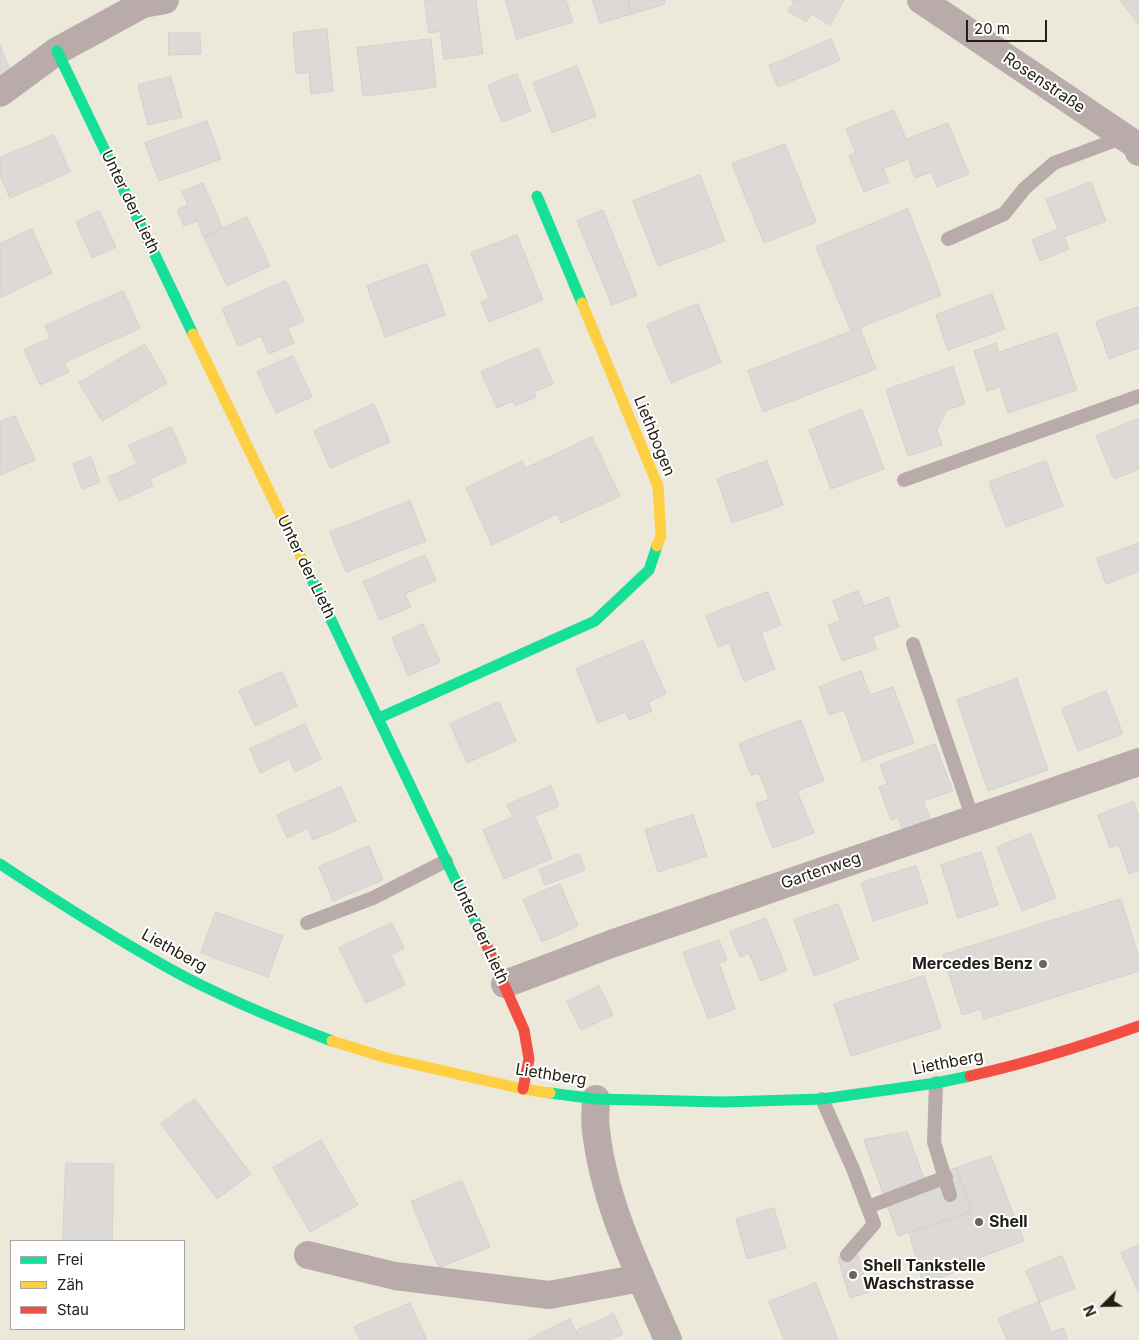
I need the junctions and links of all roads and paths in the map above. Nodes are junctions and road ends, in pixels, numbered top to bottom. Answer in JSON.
{"nodes":[{"id":1,"x":166,"y":0,"type":"edge"},
{"id":2,"x":921,"y":0,"type":"edge"},
{"id":3,"x":58,"y":51,"type":"junction"},
{"id":4,"x":0,"y":93,"type":"edge"},
{"id":5,"x":1132,"y":144,"type":"edge"},
{"id":6,"x":537,"y":196,"type":"dead end"},
{"id":7,"x":948,"y":239,"type":"dead end"},
{"id":8,"x":1139,"y":396,"type":"edge"},
{"id":9,"x":904,"y":480,"type":"dead end"},
{"id":10,"x":913,"y":644,"type":"dead end"},
{"id":11,"x":379,"y":718,"type":"junction"},
{"id":12,"x":1139,"y":762,"type":"edge"},
{"id":13,"x":973,"y":819,"type":"junction"},
{"id":14,"x":446,"y":861,"type":"junction"},
{"id":15,"x":0,"y":864,"type":"edge"},
{"id":16,"x":307,"y":923,"type":"dead end"},
{"id":17,"x":505,"y":984,"type":"junction"},
{"id":18,"x":1139,"y":1026,"type":"edge"},
{"id":19,"x":936,"y":1083,"type":"junction"},
{"id":20,"x":523,"y":1089,"type":"junction"},
{"id":21,"x":596,"y":1099,"type":"junction"},
{"id":22,"x":822,"y":1099,"type":"junction"},
{"id":23,"x":946,"y":1178,"type":"junction"},
{"id":24,"x":950,"y":1195,"type":"dead end"},
{"id":25,"x":868,"y":1207,"type":"junction"},
{"id":26,"x":847,"y":1255,"type":"dead end"},
{"id":27,"x":308,"y":1256,"type":"dead end"},
{"id":28,"x":641,"y":1278,"type":"junction"},
{"id":29,"x":668,"y":1340,"type":"edge"}],
"edges":[{"from":1,"to":3,"type":"street"},
{"from":2,"to":5,"type":"street","name":"Rosenstraße"},
{"from":3,"to":4,"type":"street"},
{"from":3,"to":11,"type":"street","name":"Unter der Lieth"},
{"from":5,"to":7,"type":"lane"},
{"from":6,"to":11,"type":"street","name":"Liethbogen"},
{"from":8,"to":9,"type":"lane"},
{"from":10,"to":13,"type":"lane"},
{"from":11,"to":14,"type":"street","name":"Unter der Lieth"},
{"from":12,"to":13,"type":"street","name":"Gartenweg"},
{"from":13,"to":17,"type":"street","name":"Gartenweg"},
{"from":14,"to":16,"type":"lane"},
{"from":14,"to":17,"type":"street","name":"Unter der Lieth"},
{"from":15,"to":20,"type":"street","name":"Liethberg"},
{"from":17,"to":20,"type":"street","name":"Unter der Lieth"},
{"from":18,"to":19,"type":"street","name":"Liethberg"},
{"from":19,"to":22,"type":"street","name":"Liethberg"},
{"from":19,"to":23,"type":"lane"},
{"from":20,"to":21,"type":"street","name":"Liethberg"},
{"from":21,"to":22,"type":"street","name":"Liethberg"},
{"from":21,"to":28,"type":"street"},
{"from":22,"to":25,"type":"lane"},
{"from":23,"to":24,"type":"lane"},
{"from":23,"to":25,"type":"lane"},
{"from":25,"to":26,"type":"lane"},
{"from":27,"to":28,"type":"street"},
{"from":28,"to":29,"type":"street"}]}
